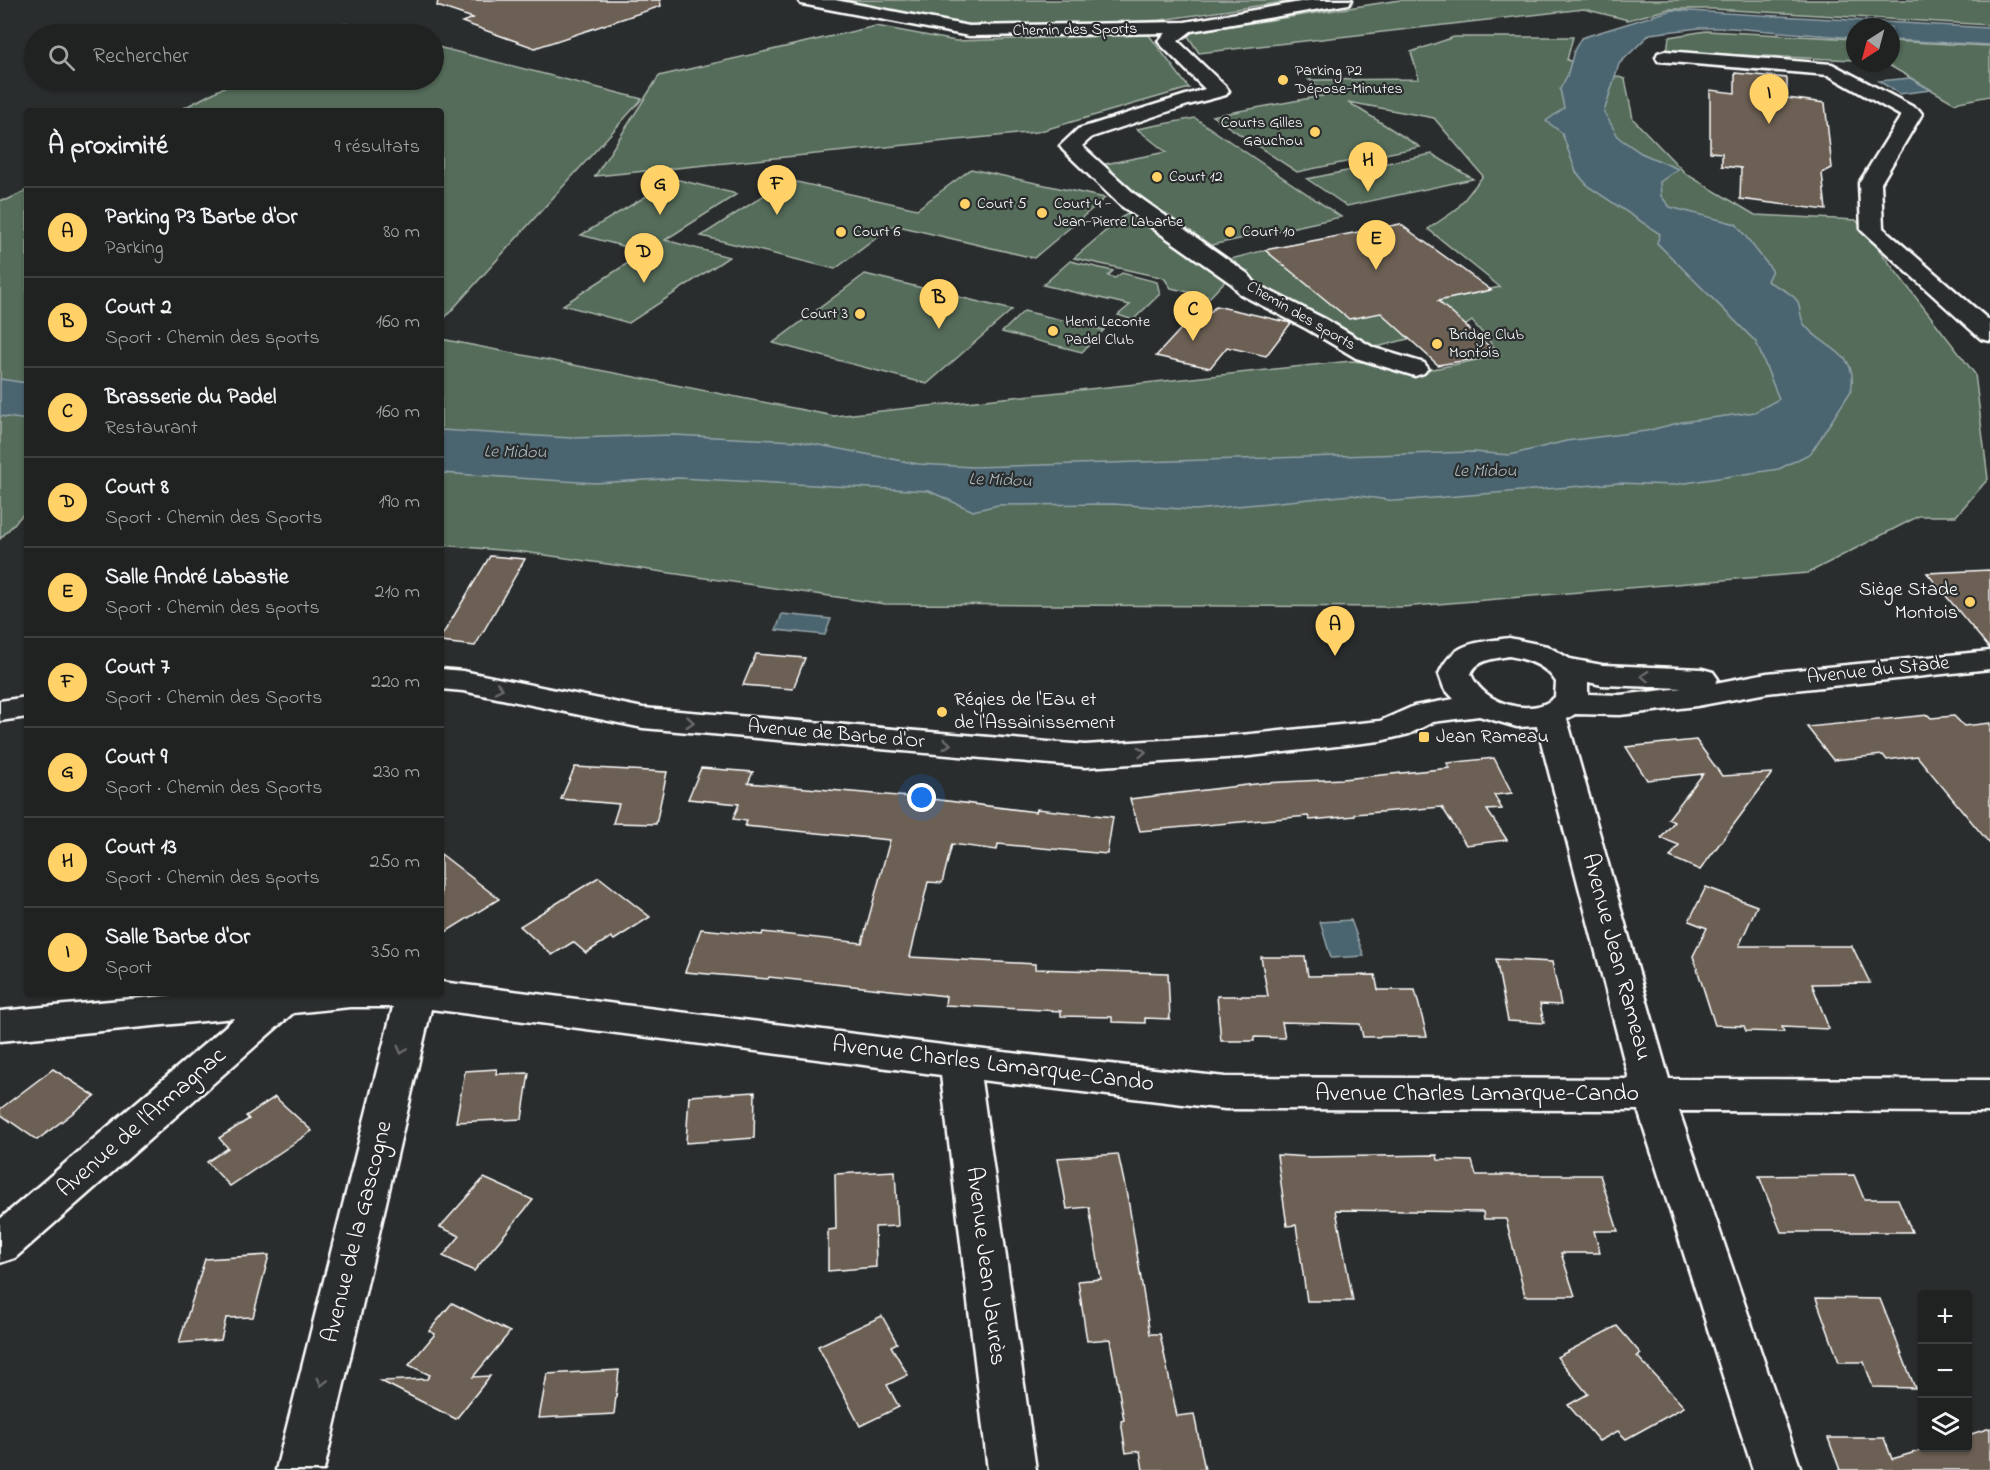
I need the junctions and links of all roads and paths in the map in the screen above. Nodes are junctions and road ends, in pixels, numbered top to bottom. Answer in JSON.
{"nodes":[{"id":1,"x":807,"y":0,"type":"edge"},
{"id":2,"x":1343,"y":0,"type":"edge"},
{"id":3,"x":1185,"y":27,"type":"junction"},
{"id":4,"x":1665,"y":57,"type":"dead end"},
{"id":5,"x":1990,"y":334,"type":"edge"},
{"id":6,"x":1415,"y":368,"type":"dead end"},
{"id":7,"x":1990,"y":660,"type":"edge"},
{"id":8,"x":1560,"y":666,"type":"junction"},
{"id":9,"x":444,"y":679,"type":"edge"},
{"id":10,"x":1767,"y":683,"type":"junction"},
{"id":11,"x":1481,"y":706,"type":"junction"},
{"id":12,"x":24,"y":707,"type":"edge"},
{"id":13,"x":1560,"y":710,"type":"junction"},
{"id":14,"x":0,"y":711,"type":"edge"},
{"id":15,"x":316,"y":996,"type":"edge"},
{"id":16,"x":415,"y":996,"type":"edge"},
{"id":17,"x":440,"y":996,"type":"edge"},
{"id":18,"x":283,"y":999,"type":"junction"},
{"id":19,"x":0,"y":1026,"type":"edge"},
{"id":20,"x":959,"y":1062,"type":"junction"},
{"id":21,"x":1653,"y":1094,"type":"junction"},
{"id":22,"x":1990,"y":1096,"type":"edge"},
{"id":23,"x":0,"y":1245,"type":"edge"},
{"id":24,"x":300,"y":1470,"type":"edge"},
{"id":25,"x":1012,"y":1470,"type":"edge"},
{"id":26,"x":1777,"y":1470,"type":"edge"}],
"edges":[{"from":1,"to":3,"type":"street","name":"Chemin des Sports"},
{"from":2,"to":3,"type":"street","name":"Chemin des Sports"},
{"from":3,"to":6,"type":"street","name":"Chemin des sports"},
{"from":4,"to":5,"type":"street"},
{"from":7,"to":10,"type":"street","name":"Avenue du Stade"},
{"from":10,"to":8,"type":"street","name":"Avenue du Stade","one_way":true},
{"from":8,"to":11,"type":"street"},
{"from":8,"to":13,"type":"street"},
{"from":9,"to":11,"type":"street","name":"Avenue de Barbe d'Or","one_way":true},
{"from":10,"to":13,"type":"street","name":"Avenue du Stade"},
{"from":11,"to":13,"type":"street"},
{"from":12,"to":14,"type":"street"},
{"from":13,"to":21,"type":"street","name":"Avenue Jean Rameau"},
{"from":15,"to":18,"type":"street","name":"Avenue Charles Lamarque-Cando"},
{"from":16,"to":24,"type":"street","name":"Avenue de la Gascogne","one_way":true},
{"from":17,"to":20,"type":"street","name":"Avenue Charles Lamarque-Cando"},
{"from":18,"to":19,"type":"street","name":"Avenue Charles Lamarque-Cando"},
{"from":18,"to":23,"type":"street","name":"Avenue de l'Armagnac"},
{"from":20,"to":21,"type":"street","name":"Avenue Charles Lamarque-Cando"},
{"from":20,"to":25,"type":"street","name":"Avenue Jean Jaurès"},
{"from":21,"to":22,"type":"street","name":"Avenue Charles Lamarque-Cando"},
{"from":21,"to":26,"type":"street","name":"Avenue Jean Rameau"}]}
